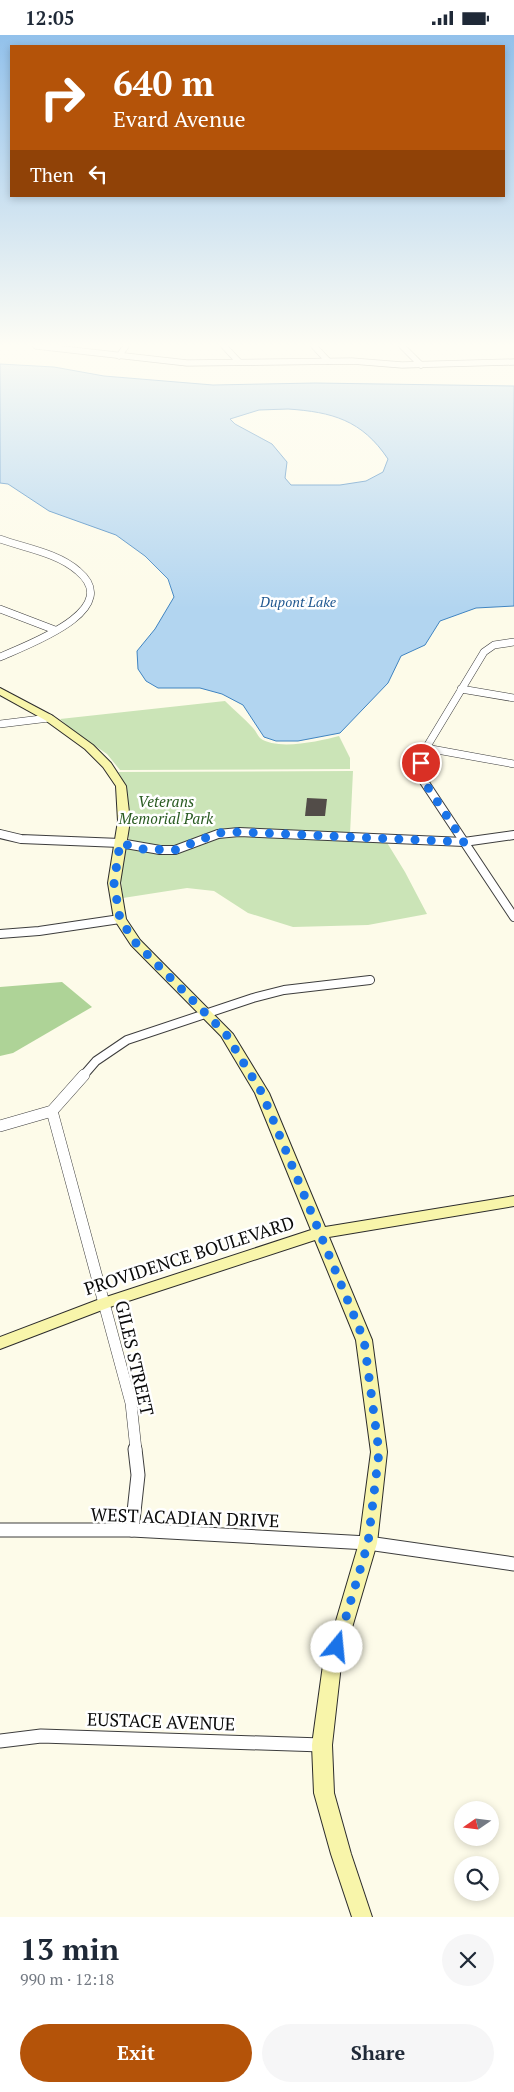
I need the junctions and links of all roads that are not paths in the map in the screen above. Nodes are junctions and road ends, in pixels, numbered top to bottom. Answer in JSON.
{"nodes":[{"id":1,"x":0,"y":539,"type":"edge"},
{"id":2,"x":0,"y":609,"type":"edge"},
{"id":3,"x":55,"y":631,"type":"junction"},
{"id":4,"x":514,"y":642,"type":"edge"},
{"id":5,"x":505,"y":643,"type":"joint"},
{"id":6,"x":0,"y":657,"type":"edge"},
{"id":7,"x":462,"y":689,"type":"junction"},
{"id":8,"x":0,"y":691,"type":"edge"},
{"id":9,"x":514,"y":698,"type":"edge"},
{"id":10,"x":49,"y":718,"type":"junction"},
{"id":11,"x":0,"y":724,"type":"edge"},
{"id":12,"x":426,"y":748,"type":"junction"},
{"id":13,"x":514,"y":764,"type":"edge"},
{"id":14,"x":0,"y":834,"type":"edge"},
{"id":15,"x":514,"y":835,"type":"edge"},
{"id":16,"x":464,"y":842,"type":"junction"},
{"id":17,"x":120,"y":843,"type":"junction"},
{"id":18,"x":514,"y":917,"type":"edge"},
{"id":19,"x":120,"y":919,"type":"junction"},
{"id":20,"x":0,"y":934,"type":"edge"},
{"id":21,"x":370,"y":980,"type":"dead end"},
{"id":22,"x":206,"y":1015,"type":"junction"},
{"id":23,"x":52,"y":1111,"type":"junction"},
{"id":24,"x":0,"y":1126,"type":"edge"},
{"id":25,"x":514,"y":1201,"type":"edge"},
{"id":26,"x":320,"y":1233,"type":"junction"},
{"id":27,"x":105,"y":1303,"type":"junction"},
{"id":28,"x":0,"y":1343,"type":"edge"},
{"id":29,"x":0,"y":1530,"type":"edge"},
{"id":30,"x":132,"y":1530,"type":"junction"},
{"id":31,"x":368,"y":1543,"type":"junction"},
{"id":32,"x":514,"y":1564,"type":"edge"},
{"id":33,"x":0,"y":1741,"type":"edge"},
{"id":34,"x":322,"y":1745,"type":"junction"},
{"id":35,"x":362,"y":1917,"type":"edge"}],
"edges":[{"from":1,"to":3,"type":"street"},
{"from":2,"to":3,"type":"street"},
{"from":3,"to":6,"type":"street"},
{"from":4,"to":5,"type":"street"},
{"from":5,"to":7,"type":"street"},
{"from":7,"to":9,"type":"street"},
{"from":7,"to":12,"type":"street"},
{"from":8,"to":10,"type":"street"},
{"from":10,"to":11,"type":"street"},
{"from":10,"to":17,"type":"street"},
{"from":12,"to":13,"type":"street"},
{"from":12,"to":16,"type":"street"},
{"from":14,"to":17,"type":"street"},
{"from":15,"to":16,"type":"street"},
{"from":16,"to":17,"type":"street"},
{"from":16,"to":18,"type":"street"},
{"from":17,"to":19,"type":"street"},
{"from":19,"to":20,"type":"street"},
{"from":19,"to":22,"type":"street"},
{"from":21,"to":22,"type":"street"},
{"from":22,"to":23,"type":"street"},
{"from":22,"to":26,"type":"street"},
{"from":23,"to":24,"type":"street"},
{"from":23,"to":27,"type":"street","name":"GILES STREET"},
{"from":25,"to":26,"type":"street","name":"PROVIDENCE BOULEVARD"},
{"from":26,"to":27,"type":"street","name":"PROVIDENCE BOULEVARD"},
{"from":26,"to":31,"type":"street"},
{"from":27,"to":28,"type":"street","name":"PROVIDENCE BOULEVARD"},
{"from":27,"to":30,"type":"street","name":"GILES STREET"},
{"from":29,"to":30,"type":"street","name":"WEST ACADIAN DRIVE"},
{"from":30,"to":31,"type":"street","name":"WEST ACADIAN DRIVE"},
{"from":31,"to":32,"type":"street","name":"WEST ACADIAN DRIVE"},
{"from":31,"to":34,"type":"street"},
{"from":33,"to":34,"type":"street","name":"EUSTACE AVENUE"},
{"from":34,"to":35,"type":"street"}]}
